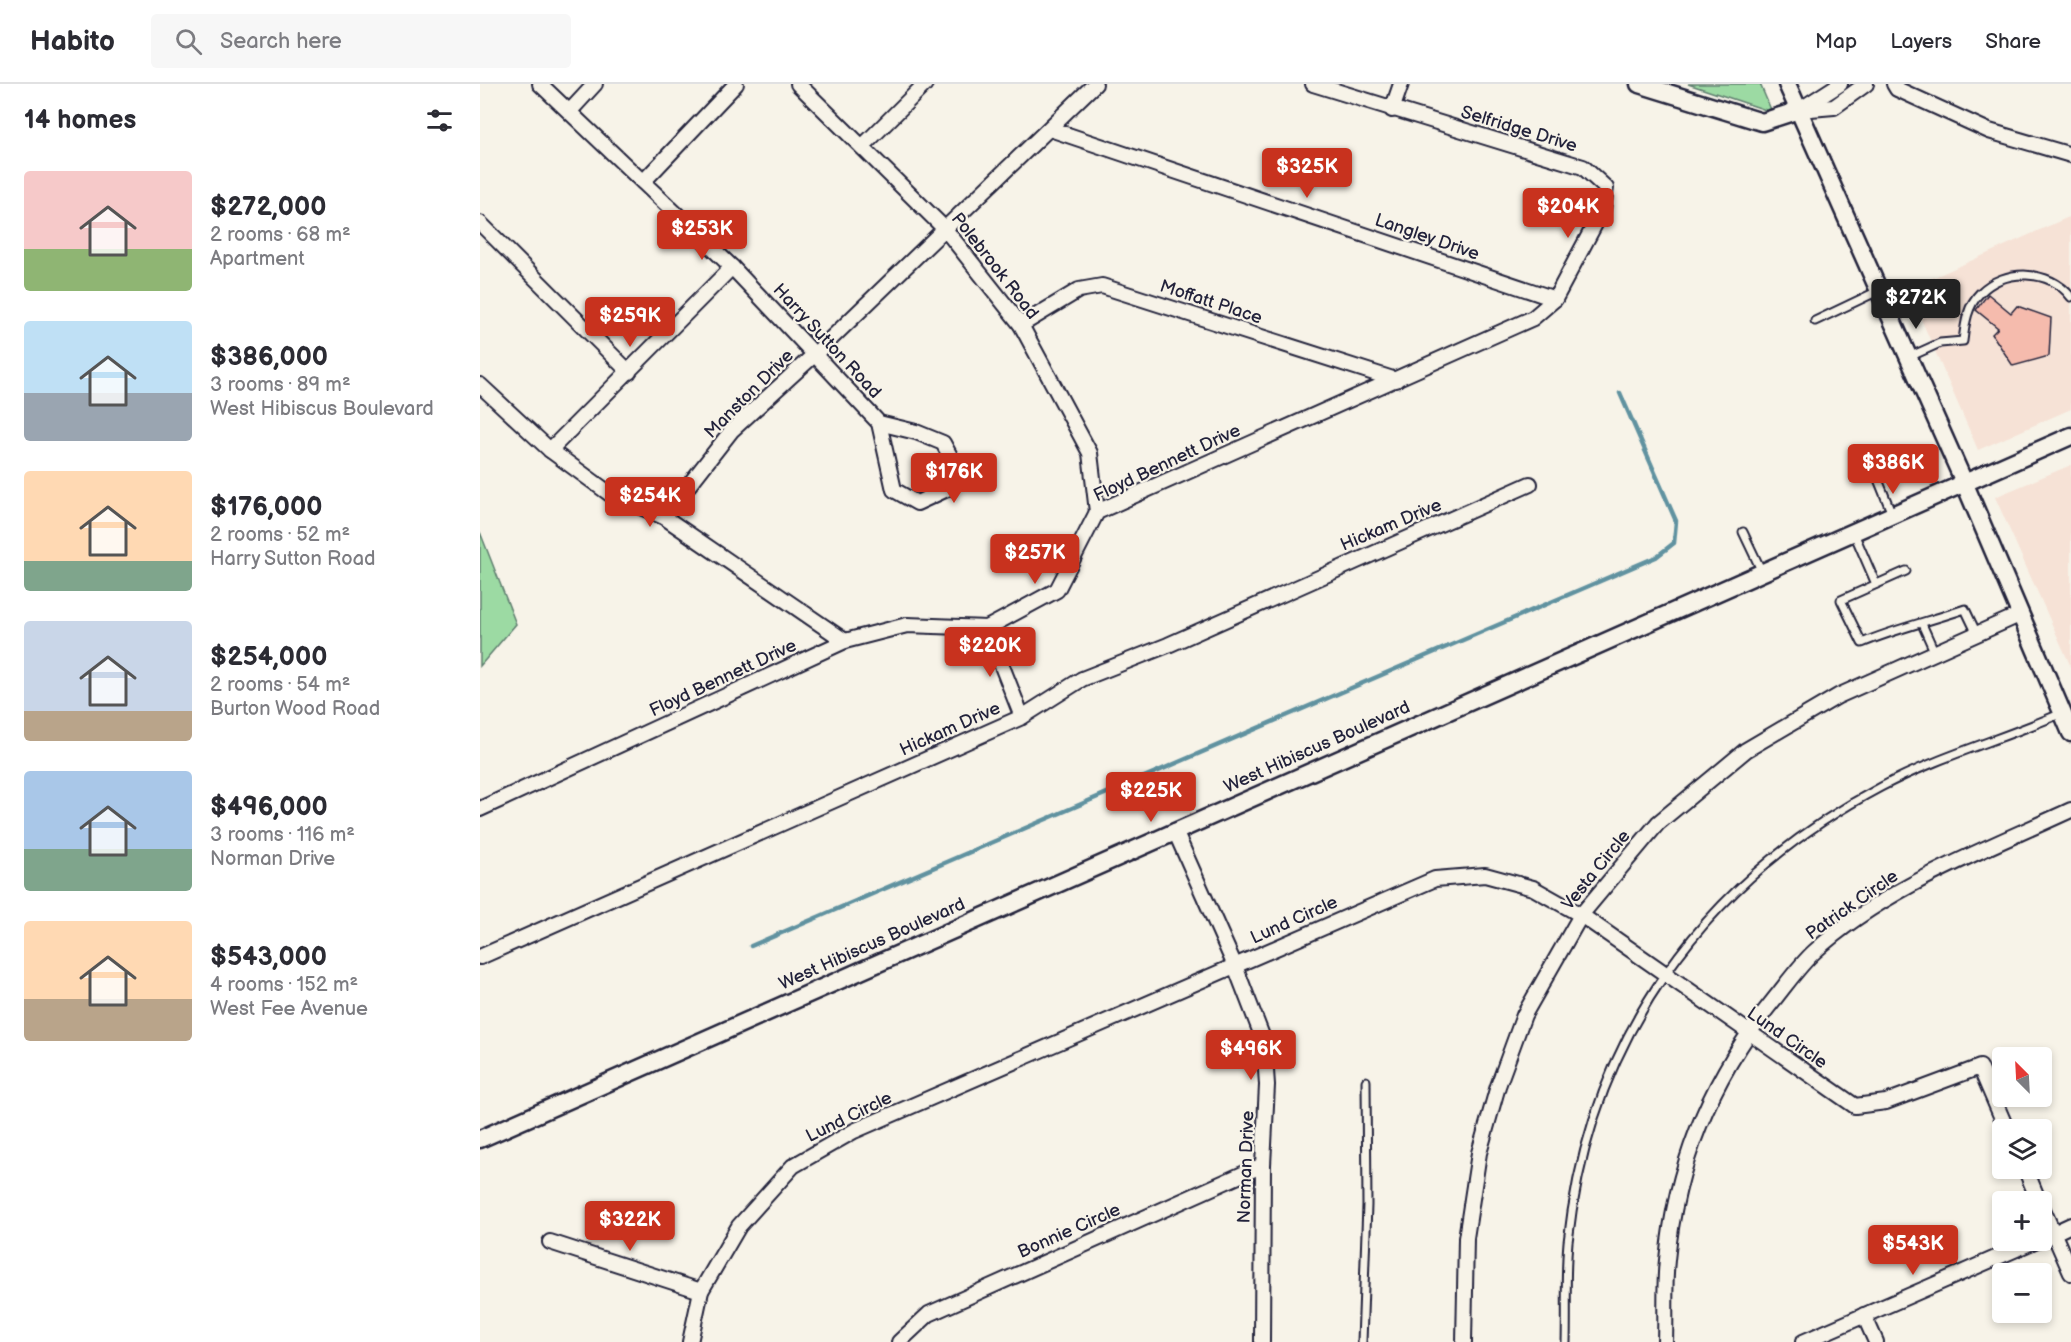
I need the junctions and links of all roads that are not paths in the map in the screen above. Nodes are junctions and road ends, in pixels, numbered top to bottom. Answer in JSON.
{"nodes":[{"id":1,"x":540,"y":84,"type":"edge"},
{"id":2,"x":595,"y":84,"type":"edge"},
{"id":3,"x":736,"y":84,"type":"edge"},
{"id":4,"x":798,"y":84,"type":"edge"},
{"id":5,"x":925,"y":84,"type":"edge"},
{"id":6,"x":1095,"y":84,"type":"edge"},
{"id":7,"x":1313,"y":84,"type":"edge"},
{"id":8,"x":1401,"y":84,"type":"edge"},
{"id":9,"x":1639,"y":84,"type":"edge"},
{"id":10,"x":1787,"y":84,"type":"edge"},
{"id":11,"x":1840,"y":84,"type":"edge"},
{"id":12,"x":1866,"y":84,"type":"edge"},
{"id":13,"x":1894,"y":84,"type":"edge"},
{"id":14,"x":1392,"y":110,"type":"junction"},
{"id":15,"x":1799,"y":110,"type":"junction"},
{"id":16,"x":570,"y":111,"type":"junction"},
{"id":17,"x":1050,"y":129,"type":"junction"},
{"id":18,"x":862,"y":147,"type":"junction"},
{"id":19,"x":2071,"y":155,"type":"edge"},
{"id":20,"x":643,"y":182,"type":"junction"},
{"id":21,"x":1606,"y":188,"type":"joint"},
{"id":22,"x":480,"y":223,"type":"edge"},
{"id":23,"x":945,"y":229,"type":"junction"},
{"id":24,"x":732,"y":267,"type":"junction"},
{"id":25,"x":1879,"y":291,"type":"junction"},
{"id":26,"x":2071,"y":297,"type":"edge"},
{"id":27,"x":1555,"y":299,"type":"junction"},
{"id":28,"x":1815,"y":321,"type":"dead end"},
{"id":29,"x":1021,"y":325,"type":"junction"},
{"id":30,"x":815,"y":354,"type":"junction"},
{"id":31,"x":1909,"y":357,"type":"junction"},
{"id":32,"x":629,"y":372,"type":"junction"},
{"id":33,"x":1396,"y":380,"type":"junction"},
{"id":34,"x":480,"y":385,"type":"edge"},
{"id":35,"x":879,"y":423,"type":"junction"},
{"id":36,"x":2071,"y":436,"type":"edge"},
{"id":37,"x":550,"y":450,"type":"junction"},
{"id":38,"x":1875,"y":472,"type":"dead end"},
{"id":39,"x":1964,"y":482,"type":"junction"},
{"id":40,"x":1530,"y":484,"type":"dead end"},
{"id":41,"x":1096,"y":512,"type":"junction"},
{"id":42,"x":1892,"y":514,"type":"junction"},
{"id":43,"x":664,"y":517,"type":"junction"},
{"id":44,"x":1853,"y":531,"type":"junction"},
{"id":45,"x":1743,"y":532,"type":"dead end"},
{"id":46,"x":1906,"y":571,"type":"dead end"},
{"id":47,"x":1762,"y":572,"type":"junction"},
{"id":48,"x":1876,"y":584,"type":"junction"},
{"id":49,"x":2019,"y":615,"type":"junction"},
{"id":50,"x":1922,"y":624,"type":"junction"},
{"id":51,"x":987,"y":628,"type":"junction"},
{"id":52,"x":1977,"y":634,"type":"junction"},
{"id":53,"x":845,"y":642,"type":"junction"},
{"id":54,"x":1935,"y":653,"type":"junction"},
{"id":55,"x":2062,"y":713,"type":"junction"},
{"id":56,"x":1023,"y":717,"type":"junction"},
{"id":57,"x":2071,"y":733,"type":"edge"},
{"id":58,"x":480,"y":809,"type":"edge"},
{"id":59,"x":2071,"y":810,"type":"edge"},
{"id":60,"x":1175,"y":831,"type":"junction"},
{"id":61,"x":1581,"y":915,"type":"junction"},
{"id":62,"x":480,"y":957,"type":"edge"},
{"id":63,"x":1235,"y":966,"type":"junction"},
{"id":64,"x":1666,"y":975,"type":"junction"},
{"id":65,"x":1747,"y":1032,"type":"junction"},
{"id":66,"x":1366,"y":1081,"type":"dead end"},
{"id":67,"x":2002,"y":1119,"type":"edge"},
{"id":68,"x":480,"y":1139,"type":"edge"},
{"id":69,"x":1263,"y":1165,"type":"junction"},
{"id":70,"x":2071,"y":1225,"type":"edge"},
{"id":71,"x":2052,"y":1234,"type":"edge"},
{"id":72,"x":550,"y":1242,"type":"dead end"},
{"id":73,"x":2052,"y":1244,"type":"edge"},
{"id":74,"x":2011,"y":1251,"type":"edge"},
{"id":75,"x":2071,"y":1273,"type":"edge"},
{"id":76,"x":701,"y":1291,"type":"junction"},
{"id":77,"x":1864,"y":1314,"type":"junction"},
{"id":78,"x":690,"y":1342,"type":"edge"},
{"id":79,"x":899,"y":1342,"type":"edge"},
{"id":80,"x":1262,"y":1342,"type":"edge"},
{"id":81,"x":1362,"y":1342,"type":"edge"},
{"id":82,"x":1464,"y":1342,"type":"edge"},
{"id":83,"x":1566,"y":1342,"type":"edge"},
{"id":84,"x":1665,"y":1342,"type":"edge"},
{"id":85,"x":1803,"y":1342,"type":"edge"},
{"id":86,"x":1876,"y":1342,"type":"edge"}],
"edges":[{"from":1,"to":16,"type":"street","name":"Harry Sutton Road"},
{"from":2,"to":16,"type":"street"},
{"from":3,"to":20,"type":"street"},
{"from":4,"to":18,"type":"street","name":"Polebrook Road"},
{"from":5,"to":18,"type":"street"},
{"from":6,"to":17,"type":"street"},
{"from":7,"to":14,"type":"street","name":"Selfridge Drive"},
{"from":8,"to":14,"type":"street"},
{"from":9,"to":15,"type":"street"},
{"from":10,"to":15,"type":"street"},
{"from":11,"to":15,"type":"street"},
{"from":12,"to":15,"type":"street"},
{"from":13,"to":19,"type":"street"},
{"from":14,"to":21,"type":"street","name":"Selfridge Drive"},
{"from":15,"to":25,"type":"street"},
{"from":16,"to":20,"type":"street","name":"Harry Sutton Road"},
{"from":17,"to":23,"type":"street"},
{"from":17,"to":27,"type":"street","name":"Langley Drive"},
{"from":18,"to":23,"type":"street","name":"Polebrook Road"},
{"from":20,"to":24,"type":"street","name":"Harry Sutton Road"},
{"from":21,"to":27,"type":"street","name":"Floyd Bennett Drive"},
{"from":22,"to":32,"type":"street"},
{"from":23,"to":29,"type":"street","name":"Polebrook Road"},
{"from":23,"to":30,"type":"street","name":"Manston Drive"},
{"from":24,"to":30,"type":"street","name":"Harry Sutton Road"},
{"from":24,"to":32,"type":"street"},
{"from":25,"to":28,"type":"lane"},
{"from":25,"to":31,"type":"street"},
{"from":26,"to":31,"type":"lane"},
{"from":27,"to":33,"type":"street","name":"Floyd Bennett Drive"},
{"from":29,"to":33,"type":"street","name":"Moffatt Place"},
{"from":29,"to":41,"type":"street","name":"Polebrook Road"},
{"from":30,"to":35,"type":"street","name":"Harry Sutton Road"},
{"from":30,"to":43,"type":"street","name":"Manston Drive"},
{"from":31,"to":39,"type":"street"},
{"from":32,"to":37,"type":"street"},
{"from":33,"to":41,"type":"street","name":"Floyd Bennett Drive"},
{"from":34,"to":37,"type":"street"},
{"from":35,"to":35,"type":"street","name":"Harry Sutton Road"},
{"from":36,"to":39,"type":"street","name":"West Hibiscus Boulevard"},
{"from":37,"to":43,"type":"street"},
{"from":38,"to":42,"type":"lane"},
{"from":39,"to":42,"type":"street","name":"West Hibiscus Boulevard"},
{"from":39,"to":49,"type":"street"},
{"from":40,"to":56,"type":"street","name":"Hickam Drive"},
{"from":41,"to":51,"type":"street","name":"Floyd Bennett Drive"},
{"from":42,"to":44,"type":"street","name":"West Hibiscus Boulevard"},
{"from":43,"to":53,"type":"street"},
{"from":44,"to":47,"type":"street","name":"West Hibiscus Boulevard"},
{"from":44,"to":48,"type":"lane"},
{"from":45,"to":47,"type":"lane"},
{"from":46,"to":48,"type":"lane"},
{"from":47,"to":60,"type":"street","name":"West Hibiscus Boulevard"},
{"from":48,"to":50,"type":"lane"},
{"from":49,"to":52,"type":"street","name":"Vesta Circle"},
{"from":49,"to":55,"type":"street"},
{"from":50,"to":52,"type":"lane"},
{"from":50,"to":54,"type":"lane"},
{"from":51,"to":53,"type":"street","name":"Floyd Bennett Drive"},
{"from":51,"to":56,"type":"street"},
{"from":52,"to":54,"type":"street","name":"Vesta Circle"},
{"from":53,"to":58,"type":"street","name":"Floyd Bennett Drive"},
{"from":54,"to":61,"type":"street","name":"Vesta Circle"},
{"from":55,"to":57,"type":"street"},
{"from":55,"to":64,"type":"lane"},
{"from":56,"to":62,"type":"street","name":"Hickam Drive"},
{"from":59,"to":65,"type":"street","name":"Patrick Circle"},
{"from":60,"to":63,"type":"street","name":"Norman Drive"},
{"from":60,"to":68,"type":"street","name":"West Hibiscus Boulevard"},
{"from":61,"to":63,"type":"street","name":"Lund Circle"},
{"from":61,"to":64,"type":"street","name":"Lund Circle"},
{"from":61,"to":82,"type":"street","name":"Vesta Circle"},
{"from":63,"to":69,"type":"street","name":"Norman Drive"},
{"from":63,"to":76,"type":"street","name":"Lund Circle"},
{"from":64,"to":65,"type":"street","name":"Lund Circle"},
{"from":64,"to":83,"type":"lane"},
{"from":65,"to":67,"type":"street","name":"Lund Circle"},
{"from":65,"to":84,"type":"street","name":"Patrick Circle"},
{"from":66,"to":81,"type":"lane"},
{"from":69,"to":79,"type":"street","name":"Bonnie Circle"},
{"from":69,"to":80,"type":"street","name":"Norman Drive"},
{"from":70,"to":71,"type":"street"},
{"from":72,"to":76,"type":"street"},
{"from":73,"to":75,"type":"street"},
{"from":74,"to":77,"type":"street"},
{"from":76,"to":78,"type":"street","name":"Lund Circle"},
{"from":77,"to":85,"type":"street"},
{"from":77,"to":86,"type":"street"}]}
